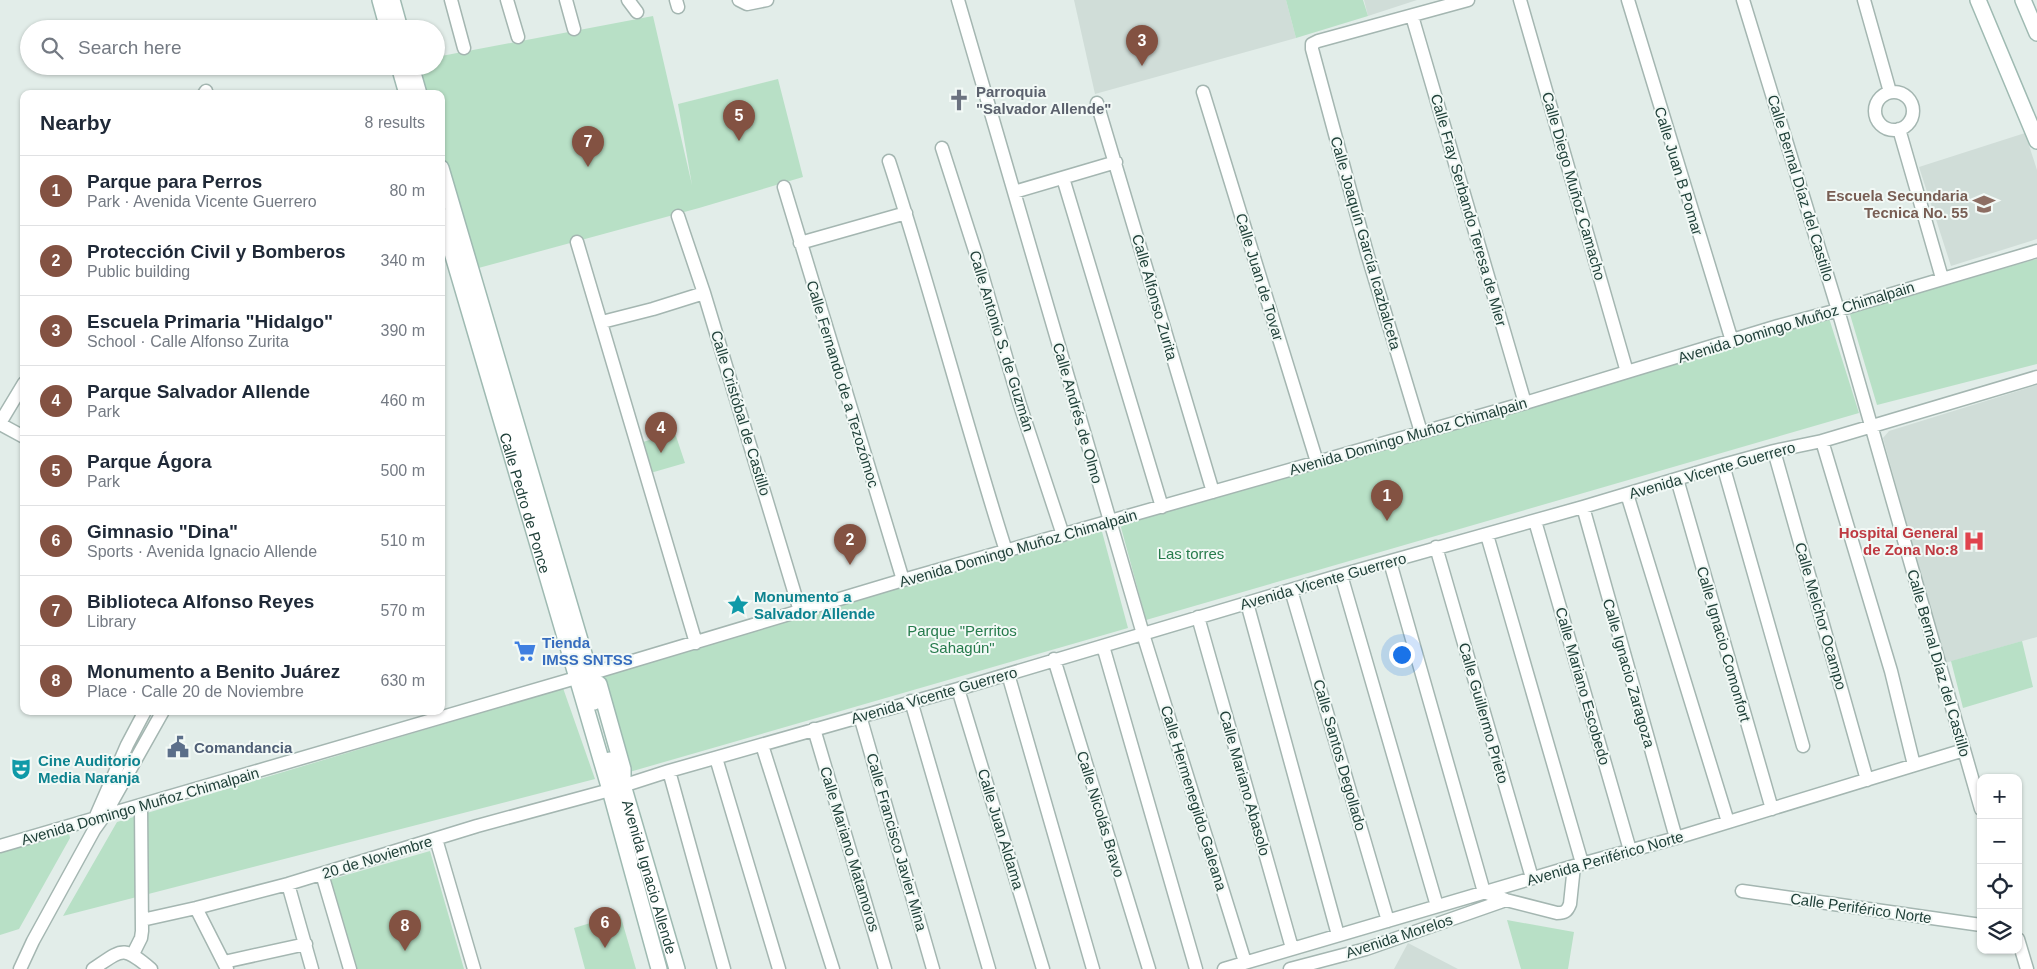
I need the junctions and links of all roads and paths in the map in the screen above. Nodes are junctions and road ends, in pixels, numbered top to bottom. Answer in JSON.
{"nodes":[{"id":1,"x":380,"y":0,"type":"edge"},
{"id":2,"x":392,"y":0,"type":"edge"},
{"id":3,"x":451,"y":0,"type":"edge"},
{"id":4,"x":507,"y":0,"type":"edge"},
{"id":5,"x":566,"y":0,"type":"edge"},
{"id":6,"x":628,"y":0,"type":"edge"},
{"id":7,"x":739,"y":0,"type":"edge"},
{"id":8,"x":767,"y":0,"type":"edge"},
{"id":9,"x":958,"y":0,"type":"edge"},
{"id":10,"x":1468,"y":0,"type":"edge"},
{"id":11,"x":1520,"y":0,"type":"edge"},
{"id":12,"x":1628,"y":0,"type":"edge"},
{"id":13,"x":1743,"y":0,"type":"edge"},
{"id":14,"x":1864,"y":0,"type":"edge"},
{"id":15,"x":1978,"y":0,"type":"edge"},
{"id":16,"x":2023,"y":0,"type":"edge"},
{"id":17,"x":637,"y":12,"type":"dead end"},
{"id":18,"x":1412,"y":16,"type":"junction"},
{"id":19,"x":386,"y":20,"type":"edge"},
{"id":20,"x":398,"y":20,"type":"edge"},
{"id":21,"x":574,"y":30,"type":"dead end"},
{"id":22,"x":2037,"y":33,"type":"edge"},
{"id":23,"x":518,"y":37,"type":"dead end"},
{"id":24,"x":464,"y":48,"type":"dead end"},
{"id":25,"x":402,"y":75,"type":"edge"},
{"id":26,"x":414,"y":75,"type":"edge"},
{"id":27,"x":406,"y":90,"type":"edge"},
{"id":28,"x":418,"y":90,"type":"edge"},
{"id":29,"x":1203,"y":92,"type":"dead end"},
{"id":30,"x":1890,"y":92,"type":"junction"},
{"id":31,"x":1098,"y":103,"type":"dead end"},
{"id":32,"x":1899,"y":129,"type":"junction"},
{"id":33,"x":2037,"y":141,"type":"edge"},
{"id":34,"x":942,"y":148,"type":"dead end"},
{"id":35,"x":889,"y":161,"type":"dead end"},
{"id":36,"x":1116,"y":162,"type":"junction"},
{"id":37,"x":1064,"y":178,"type":"junction"},
{"id":38,"x":784,"y":187,"type":"dead end"},
{"id":39,"x":445,"y":190,"type":"edge"},
{"id":40,"x":1014,"y":192,"type":"junction"},
{"id":41,"x":452,"y":203,"type":"junction"},
{"id":42,"x":445,"y":212,"type":"edge"},
{"id":43,"x":906,"y":213,"type":"junction"},
{"id":44,"x":678,"y":216,"type":"dead end"},
{"id":45,"x":445,"y":230,"type":"edge"},
{"id":46,"x":577,"y":242,"type":"dead end"},
{"id":47,"x":800,"y":243,"type":"junction"},
{"id":48,"x":2037,"y":251,"type":"edge"},
{"id":49,"x":1942,"y":278,"type":"junction"},
{"id":50,"x":704,"y":293,"type":"junction"},
{"id":51,"x":1838,"y":310,"type":"junction"},
{"id":52,"x":602,"y":322,"type":"junction"},
{"id":53,"x":1732,"y":341,"type":"junction"},
{"id":54,"x":1627,"y":372,"type":"junction"},
{"id":55,"x":2037,"y":377,"type":"edge"},
{"id":56,"x":20,"y":388,"type":"edge"},
{"id":57,"x":1524,"y":403,"type":"junction"},
{"id":58,"x":4,"y":407,"type":"edge"},
{"id":59,"x":0,"y":424,"type":"edge"},
{"id":60,"x":1870,"y":427,"type":"junction"},
{"id":61,"x":1421,"y":432,"type":"junction"},
{"id":62,"x":20,"y":435,"type":"edge"},
{"id":63,"x":1822,"y":441,"type":"junction"},
{"id":64,"x":1774,"y":451,"type":"junction"},
{"id":65,"x":1317,"y":462,"type":"junction"},
{"id":66,"x":1723,"y":465,"type":"junction"},
{"id":67,"x":1676,"y":479,"type":"junction"},
{"id":68,"x":1212,"y":492,"type":"junction"},
{"id":69,"x":1627,"y":494,"type":"junction"},
{"id":70,"x":1162,"y":507,"type":"junction"},
{"id":71,"x":1583,"y":507,"type":"junction"},
{"id":72,"x":1535,"y":521,"type":"junction"},
{"id":73,"x":1110,"y":522,"type":"junction"},
{"id":74,"x":1063,"y":534,"type":"junction"},
{"id":75,"x":1486,"y":534,"type":"junction"},
{"id":76,"x":1436,"y":547,"type":"junction"},
{"id":77,"x":1006,"y":551,"type":"junction"},
{"id":78,"x":1390,"y":562,"type":"junction"},
{"id":79,"x":1341,"y":575,"type":"junction"},
{"id":80,"x":904,"y":580,"type":"junction"},
{"id":81,"x":1291,"y":590,"type":"junction"},
{"id":82,"x":1247,"y":603,"type":"junction"},
{"id":83,"x":800,"y":611,"type":"junction"},
{"id":84,"x":1198,"y":617,"type":"junction"},
{"id":85,"x":1143,"y":634,"type":"junction"},
{"id":86,"x":696,"y":643,"type":"junction"},
{"id":87,"x":1103,"y":646,"type":"junction"},
{"id":88,"x":1054,"y":659,"type":"junction"},
{"id":89,"x":1008,"y":674,"type":"junction"},
{"id":90,"x":583,"y":676,"type":"junction"},
{"id":91,"x":958,"y":689,"type":"junction"},
{"id":92,"x":911,"y":701,"type":"junction"},
{"id":93,"x":143,"y":715,"type":"edge"},
{"id":94,"x":161,"y":715,"type":"edge"},
{"id":95,"x":860,"y":716,"type":"junction"},
{"id":96,"x":814,"y":729,"type":"junction"},
{"id":97,"x":127,"y":745,"type":"junction"},
{"id":98,"x":762,"y":745,"type":"junction"},
{"id":99,"x":1802,"y":746,"type":"dead end"},
{"id":100,"x":1964,"y":750,"type":"junction"},
{"id":101,"x":140,"y":752,"type":"junction"},
{"id":102,"x":716,"y":758,"type":"junction"},
{"id":103,"x":1914,"y":766,"type":"junction"},
{"id":104,"x":669,"y":771,"type":"junction"},
{"id":105,"x":1867,"y":780,"type":"junction"},
{"id":106,"x":617,"y":788,"type":"junction"},
{"id":107,"x":1977,"y":795,"type":"edge"},
{"id":108,"x":140,"y":806,"type":"junction"},
{"id":109,"x":1772,"y":809,"type":"junction"},
{"id":110,"x":98,"y":822,"type":"junction"},
{"id":111,"x":1728,"y":822,"type":"junction"},
{"id":112,"x":1676,"y":838,"type":"junction"},
{"id":113,"x":436,"y":839,"type":"junction"},
{"id":114,"x":0,"y":846,"type":"edge"},
{"id":115,"x":1630,"y":850,"type":"junction"},
{"id":116,"x":1578,"y":865,"type":"junction"},
{"id":117,"x":322,"y":874,"type":"junction"},
{"id":118,"x":1532,"y":878,"type":"junction"},
{"id":119,"x":288,"y":884,"type":"junction"},
{"id":120,"x":1742,"y":891,"type":"dead end"},
{"id":121,"x":1484,"y":892,"type":"junction"},
{"id":122,"x":1506,"y":900,"type":"junction"},
{"id":123,"x":1437,"y":906,"type":"junction"},
{"id":124,"x":196,"y":908,"type":"junction"},
{"id":125,"x":142,"y":920,"type":"junction"},
{"id":126,"x":1388,"y":921,"type":"junction"},
{"id":127,"x":1977,"y":924,"type":"edge"},
{"id":128,"x":1338,"y":935,"type":"junction"},
{"id":129,"x":306,"y":944,"type":"junction"},
{"id":130,"x":134,"y":948,"type":"junction"},
{"id":131,"x":1292,"y":948,"type":"junction"},
{"id":132,"x":2022,"y":952,"type":"edge"},
{"id":133,"x":1245,"y":962,"type":"junction"},
{"id":134,"x":226,"y":966,"type":"edge"},
{"id":135,"x":20,"y":969,"type":"edge"},
{"id":136,"x":93,"y":969,"type":"edge"},
{"id":137,"x":151,"y":969,"type":"edge"},
{"id":138,"x":312,"y":969,"type":"edge"},
{"id":139,"x":350,"y":969,"type":"edge"},
{"id":140,"x":474,"y":969,"type":"edge"},
{"id":141,"x":659,"y":969,"type":"edge"},
{"id":142,"x":677,"y":969,"type":"edge"},
{"id":143,"x":724,"y":969,"type":"edge"},
{"id":144,"x":778,"y":969,"type":"edge"},
{"id":145,"x":833,"y":969,"type":"edge"},
{"id":146,"x":885,"y":969,"type":"edge"},
{"id":147,"x":933,"y":969,"type":"edge"},
{"id":148,"x":989,"y":969,"type":"edge"},
{"id":149,"x":1043,"y":969,"type":"edge"},
{"id":150,"x":1093,"y":969,"type":"edge"},
{"id":151,"x":1149,"y":969,"type":"edge"},
{"id":152,"x":1196,"y":969,"type":"edge"},
{"id":153,"x":1224,"y":969,"type":"edge"},
{"id":154,"x":1290,"y":969,"type":"edge"},
{"id":155,"x":2027,"y":969,"type":"edge"}],
"edges":[{"from":1,"to":19,"type":"street"},
{"from":2,"to":20,"type":"street"},
{"from":3,"to":24,"type":"street"},
{"from":4,"to":23,"type":"street"},
{"from":5,"to":21,"type":"street"},
{"from":6,"to":17,"type":"street"},
{"from":7,"to":8,"type":"street"},
{"from":9,"to":40,"type":"street","name":"Calle Andrés de Olmo"},
{"from":10,"to":18,"type":"street"},
{"from":11,"to":54,"type":"street","name":"Calle Diego Muñoz Camacho"},
{"from":12,"to":53,"type":"street","name":"Calle Juan B Pomar"},
{"from":13,"to":51,"type":"street","name":"Calle Bernal Díaz del Castillo"},
{"from":14,"to":30,"type":"street"},
{"from":15,"to":33,"type":"street"},
{"from":16,"to":22,"type":"street"},
{"from":18,"to":57,"type":"street","name":"Calle Fray Serbando Teresa de Mier"},
{"from":18,"to":61,"type":"street","name":"Calle Joaquín García Icazbalceta"},
{"from":25,"to":27,"type":"street"},
{"from":26,"to":28,"type":"street"},
{"from":29,"to":65,"type":"street","name":"Calle Juan de Tovar"},
{"from":30,"to":32,"type":"street"},
{"from":30,"to":32,"type":"street"},
{"from":31,"to":36,"type":"street","name":"Calle Alfonso Zurita"},
{"from":32,"to":49,"type":"street"},
{"from":34,"to":74,"type":"street","name":"Calle Antonio S. de Guzmán"},
{"from":35,"to":43,"type":"street"},
{"from":36,"to":37,"type":"street"},
{"from":36,"to":68,"type":"street","name":"Calle Alfonso Zurita"},
{"from":37,"to":40,"type":"street"},
{"from":37,"to":70,"type":"street"},
{"from":38,"to":47,"type":"street","name":"Calle Fernando de a Tezozómoc"},
{"from":39,"to":41,"type":"street","name":"Calle Pedro de Ponce"},
{"from":40,"to":73,"type":"street","name":"Calle Andrés de Olmo"},
{"from":41,"to":42,"type":"street"},
{"from":41,"to":90,"type":"street","name":"Calle Pedro de Ponce"},
{"from":43,"to":47,"type":"street"},
{"from":43,"to":77,"type":"street"},
{"from":44,"to":50,"type":"street","name":"Calle Cristóbal de Castillo"},
{"from":45,"to":90,"type":"street","name":"Calle Pedro de Ponce"},
{"from":46,"to":52,"type":"street"},
{"from":47,"to":80,"type":"street","name":"Calle Fernando de a Tezozómoc"},
{"from":48,"to":49,"type":"street","name":"Avenida Domingo Muñoz Chimalpain"},
{"from":49,"to":51,"type":"street","name":"Avenida Domingo Muñoz Chimalpain"},
{"from":50,"to":52,"type":"street"},
{"from":50,"to":83,"type":"street","name":"Calle Cristóbal de Castillo"},
{"from":51,"to":53,"type":"street","name":"Avenida Domingo Muñoz Chimalpain"},
{"from":51,"to":60,"type":"street","name":"Calle Bernal Díaz del Castillo"},
{"from":52,"to":86,"type":"street"},
{"from":53,"to":54,"type":"street","name":"Avenida Domingo Muñoz Chimalpain"},
{"from":54,"to":57,"type":"street","name":"Avenida Domingo Muñoz Chimalpain"},
{"from":55,"to":60,"type":"street","name":"Avenida Vicente Guerrero"},
{"from":56,"to":58,"type":"street"},
{"from":57,"to":61,"type":"street","name":"Avenida Domingo Muñoz Chimalpain"},
{"from":58,"to":59,"type":"street"},
{"from":59,"to":62,"type":"street"},
{"from":60,"to":63,"type":"street","name":"Avenida Vicente Guerrero"},
{"from":60,"to":100,"type":"street","name":"Calle Bernal Díaz del Castillo"},
{"from":61,"to":65,"type":"street","name":"Avenida Domingo Muñoz Chimalpain"},
{"from":63,"to":64,"type":"street","name":"Avenida Vicente Guerrero"},
{"from":63,"to":103,"type":"street"},
{"from":64,"to":66,"type":"street","name":"Avenida Vicente Guerrero"},
{"from":64,"to":105,"type":"street","name":"Calle Melchor Ocampo"},
{"from":65,"to":68,"type":"street","name":"Avenida Domingo Muñoz Chimalpain"},
{"from":66,"to":67,"type":"street","name":"Avenida Vicente Guerrero"},
{"from":66,"to":99,"type":"street"},
{"from":67,"to":69,"type":"street","name":"Avenida Vicente Guerrero"},
{"from":67,"to":109,"type":"street","name":"Calle Ignacio Comonfort"},
{"from":68,"to":70,"type":"street","name":"Avenida Domingo Muñoz Chimalpain"},
{"from":69,"to":71,"type":"street","name":"Avenida Vicente Guerrero"},
{"from":69,"to":111,"type":"street"},
{"from":70,"to":73,"type":"street","name":"Avenida Domingo Muñoz Chimalpain"},
{"from":71,"to":72,"type":"street","name":"Avenida Vicente Guerrero"},
{"from":71,"to":112,"type":"street","name":"Calle Ignacio Zaragoza"},
{"from":72,"to":75,"type":"street","name":"Avenida Vicente Guerrero"},
{"from":72,"to":115,"type":"street","name":"Calle Mariano Escobedo"},
{"from":73,"to":74,"type":"street","name":"Avenida Domingo Muñoz Chimalpain"},
{"from":73,"to":85,"type":"street","name":"Calle Andrés de Olmo"},
{"from":74,"to":77,"type":"street","name":"Avenida Domingo Muñoz Chimalpain"},
{"from":75,"to":76,"type":"street","name":"Avenida Vicente Guerrero"},
{"from":75,"to":116,"type":"street"},
{"from":76,"to":78,"type":"street","name":"Avenida Vicente Guerrero"},
{"from":76,"to":118,"type":"street","name":"Calle Guillermo Prieto"},
{"from":77,"to":80,"type":"street","name":"Avenida Domingo Muñoz Chimalpain"},
{"from":78,"to":79,"type":"street","name":"Avenida Vicente Guerrero"},
{"from":78,"to":121,"type":"street"},
{"from":79,"to":81,"type":"street","name":"Avenida Vicente Guerrero"},
{"from":79,"to":123,"type":"street"},
{"from":80,"to":83,"type":"street","name":"Avenida Domingo Muñoz Chimalpain"},
{"from":81,"to":82,"type":"street","name":"Avenida Vicente Guerrero"},
{"from":81,"to":126,"type":"street","name":"Calle Santos Degollado"},
{"from":82,"to":84,"type":"street","name":"Avenida Vicente Guerrero"},
{"from":82,"to":128,"type":"street"},
{"from":83,"to":86,"type":"street","name":"Avenida Domingo Muñoz Chimalpain"},
{"from":84,"to":85,"type":"street","name":"Avenida Vicente Guerrero"},
{"from":84,"to":131,"type":"street","name":"Calle Mariano Abasolo"},
{"from":85,"to":87,"type":"street","name":"Avenida Vicente Guerrero"},
{"from":85,"to":133,"type":"street","name":"Calle Hermenegildo Galeana"},
{"from":86,"to":90,"type":"street","name":"Avenida Domingo Muñoz Chimalpain"},
{"from":87,"to":88,"type":"street","name":"Avenida Vicente Guerrero"},
{"from":87,"to":152,"type":"street"},
{"from":88,"to":89,"type":"street","name":"Avenida Vicente Guerrero"},
{"from":88,"to":151,"type":"street","name":"Calle Nicolás Bravo"},
{"from":89,"to":91,"type":"street","name":"Avenida Vicente Guerrero"},
{"from":89,"to":150,"type":"street"},
{"from":90,"to":106,"type":"street","name":"Calle Pedro de Ponce"},
{"from":90,"to":108,"type":"street","name":"Avenida Domingo Muñoz Chimalpain"},
{"from":91,"to":92,"type":"street","name":"Avenida Vicente Guerrero"},
{"from":91,"to":149,"type":"street","name":"Calle Juan Aldama"},
{"from":92,"to":95,"type":"street","name":"Avenida Vicente Guerrero"},
{"from":92,"to":148,"type":"street"},
{"from":93,"to":97,"type":"street"},
{"from":94,"to":101,"type":"street"},
{"from":95,"to":96,"type":"street","name":"Avenida Vicente Guerrero"},
{"from":95,"to":147,"type":"street","name":"Calle Francisco Javier Mina"},
{"from":96,"to":98,"type":"street","name":"Avenida Vicente Guerrero"},
{"from":96,"to":146,"type":"street","name":"Calle Mariano Matamoros"},
{"from":97,"to":101,"type":"street"},
{"from":97,"to":110,"type":"street"},
{"from":98,"to":102,"type":"street","name":"Avenida Vicente Guerrero"},
{"from":98,"to":145,"type":"street"},
{"from":100,"to":103,"type":"street","name":"Avenida Periférico Norte"},
{"from":100,"to":107,"type":"street","name":"Calle Bernal Díaz del Castillo"},
{"from":101,"to":110,"type":"street"},
{"from":102,"to":104,"type":"street","name":"Avenida Vicente Guerrero"},
{"from":102,"to":144,"type":"street"},
{"from":103,"to":105,"type":"street","name":"Avenida Periférico Norte"},
{"from":104,"to":106,"type":"street","name":"Avenida Vicente Guerrero"},
{"from":104,"to":143,"type":"street"},
{"from":105,"to":109,"type":"street","name":"Avenida Periférico Norte"},
{"from":106,"to":113,"type":"street","name":"20 de Noviembre"},
{"from":106,"to":141,"type":"street","name":"Avenida Ignacio Allende"},
{"from":106,"to":142,"type":"street","name":"Avenida Ignacio Allende"},
{"from":108,"to":110,"type":"street","name":"Avenida Domingo Muñoz Chimalpain"},
{"from":108,"to":125,"type":"street"},
{"from":109,"to":111,"type":"street","name":"Avenida Periférico Norte"},
{"from":110,"to":114,"type":"street","name":"Avenida Domingo Muñoz Chimalpain"},
{"from":110,"to":135,"type":"street"},
{"from":111,"to":112,"type":"street","name":"Avenida Periférico Norte"},
{"from":112,"to":115,"type":"street","name":"Avenida Periférico Norte"},
{"from":113,"to":117,"type":"street","name":"20 de Noviembre"},
{"from":113,"to":140,"type":"street"},
{"from":115,"to":116,"type":"street","name":"Avenida Periférico Norte"},
{"from":116,"to":118,"type":"street","name":"Avenida Periférico Norte"},
{"from":116,"to":122,"type":"street"},
{"from":117,"to":119,"type":"street","name":"20 de Noviembre"},
{"from":117,"to":139,"type":"street"},
{"from":118,"to":121,"type":"street","name":"Avenida Periférico Norte"},
{"from":119,"to":124,"type":"street","name":"20 de Noviembre"},
{"from":119,"to":129,"type":"street"},
{"from":120,"to":127,"type":"street","name":"Calle Periférico Norte"},
{"from":121,"to":122,"type":"street"},
{"from":121,"to":123,"type":"street","name":"Avenida Periférico Norte"},
{"from":122,"to":154,"type":"street","name":"Avenida Morelos"},
{"from":123,"to":126,"type":"street","name":"Avenida Periférico Norte"},
{"from":124,"to":125,"type":"street","name":"20 de Noviembre"},
{"from":124,"to":134,"type":"street"},
{"from":125,"to":130,"type":"street"},
{"from":126,"to":128,"type":"street","name":"Avenida Periférico Norte"},
{"from":128,"to":131,"type":"street","name":"Avenida Periférico Norte"},
{"from":129,"to":134,"type":"street"},
{"from":129,"to":138,"type":"street"},
{"from":130,"to":136,"type":"street"},
{"from":130,"to":137,"type":"street"},
{"from":131,"to":133,"type":"street","name":"Avenida Periférico Norte"},
{"from":132,"to":155,"type":"street"},
{"from":133,"to":153,"type":"street"}]}
